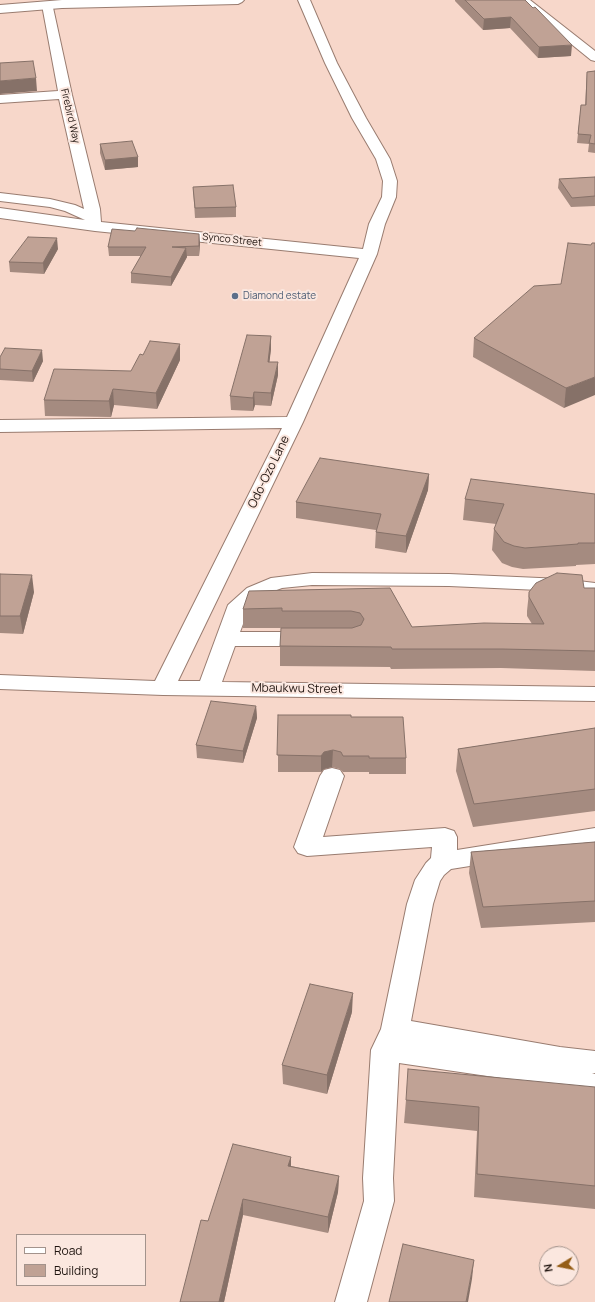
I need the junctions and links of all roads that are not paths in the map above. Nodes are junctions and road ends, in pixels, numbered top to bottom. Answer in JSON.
{"nodes":[{"id":1,"x":238,"y":0,"type":"edge"},
{"id":2,"x":304,"y":0,"type":"edge"},
{"id":3,"x":523,"y":0,"type":"edge"},
{"id":4,"x":48,"y":5,"type":"junction"},
{"id":5,"x":1,"y":8,"type":"edge"},
{"id":6,"x":589,"y":47,"type":"edge"},
{"id":7,"x":595,"y":58,"type":"edge"},
{"id":8,"x":65,"y":95,"type":"junction"},
{"id":9,"x":0,"y":99,"type":"edge"},
{"id":10,"x":0,"y":197,"type":"edge"},
{"id":11,"x":0,"y":213,"type":"edge"},
{"id":12,"x":94,"y":222,"type":"junction"},
{"id":13,"x":369,"y":254,"type":"junction"},
{"id":14,"x":294,"y":422,"type":"junction"},
{"id":15,"x":0,"y":426,"type":"edge"},
{"id":16,"x":595,"y":589,"type":"edge"},
{"id":17,"x":327,"y":639,"type":"edge"},
{"id":18,"x":226,"y":640,"type":"junction"},
{"id":19,"x":0,"y":682,"type":"edge"},
{"id":20,"x":209,"y":687,"type":"junction"},
{"id":21,"x":163,"y":688,"type":"junction"},
{"id":22,"x":595,"y":694,"type":"edge"},
{"id":23,"x":332,"y":776,"type":"dead end"},
{"id":24,"x":595,"y":837,"type":"edge"},
{"id":25,"x":444,"y":861,"type":"junction"},
{"id":26,"x":390,"y":1040,"type":"junction"},
{"id":27,"x":595,"y":1062,"type":"edge"},
{"id":28,"x":595,"y":1086,"type":"edge"},
{"id":29,"x":351,"y":1302,"type":"edge"}],
"edges":[{"from":1,"to":4,"type":"street"},
{"from":2,"to":13,"type":"street","name":"Odo-Ozo Lane"},
{"from":3,"to":6,"type":"street"},
{"from":4,"to":5,"type":"street"},
{"from":4,"to":8,"type":"street","name":"Firebird Way"},
{"from":6,"to":7,"type":"street"},
{"from":8,"to":9,"type":"street"},
{"from":8,"to":12,"type":"street","name":"Firebird Way"},
{"from":10,"to":12,"type":"street"},
{"from":11,"to":12,"type":"street","name":"Synco Street"},
{"from":12,"to":13,"type":"street","name":"Synco Street"},
{"from":13,"to":14,"type":"street","name":"Odo-Ozo Lane"},
{"from":14,"to":15,"type":"street"},
{"from":14,"to":21,"type":"street","name":"Odo-Ozo Lane"},
{"from":16,"to":18,"type":"street"},
{"from":17,"to":18,"type":"street"},
{"from":18,"to":20,"type":"street"},
{"from":19,"to":21,"type":"street","name":"Mbaukwu Street"},
{"from":20,"to":21,"type":"street","name":"Mbaukwu Street"},
{"from":20,"to":22,"type":"street","name":"Mbaukwu Street"},
{"from":23,"to":25,"type":"street"},
{"from":24,"to":25,"type":"street"},
{"from":25,"to":26,"type":"street"},
{"from":26,"to":27,"type":"street"},
{"from":26,"to":28,"type":"street"},
{"from":26,"to":29,"type":"street"}]}
